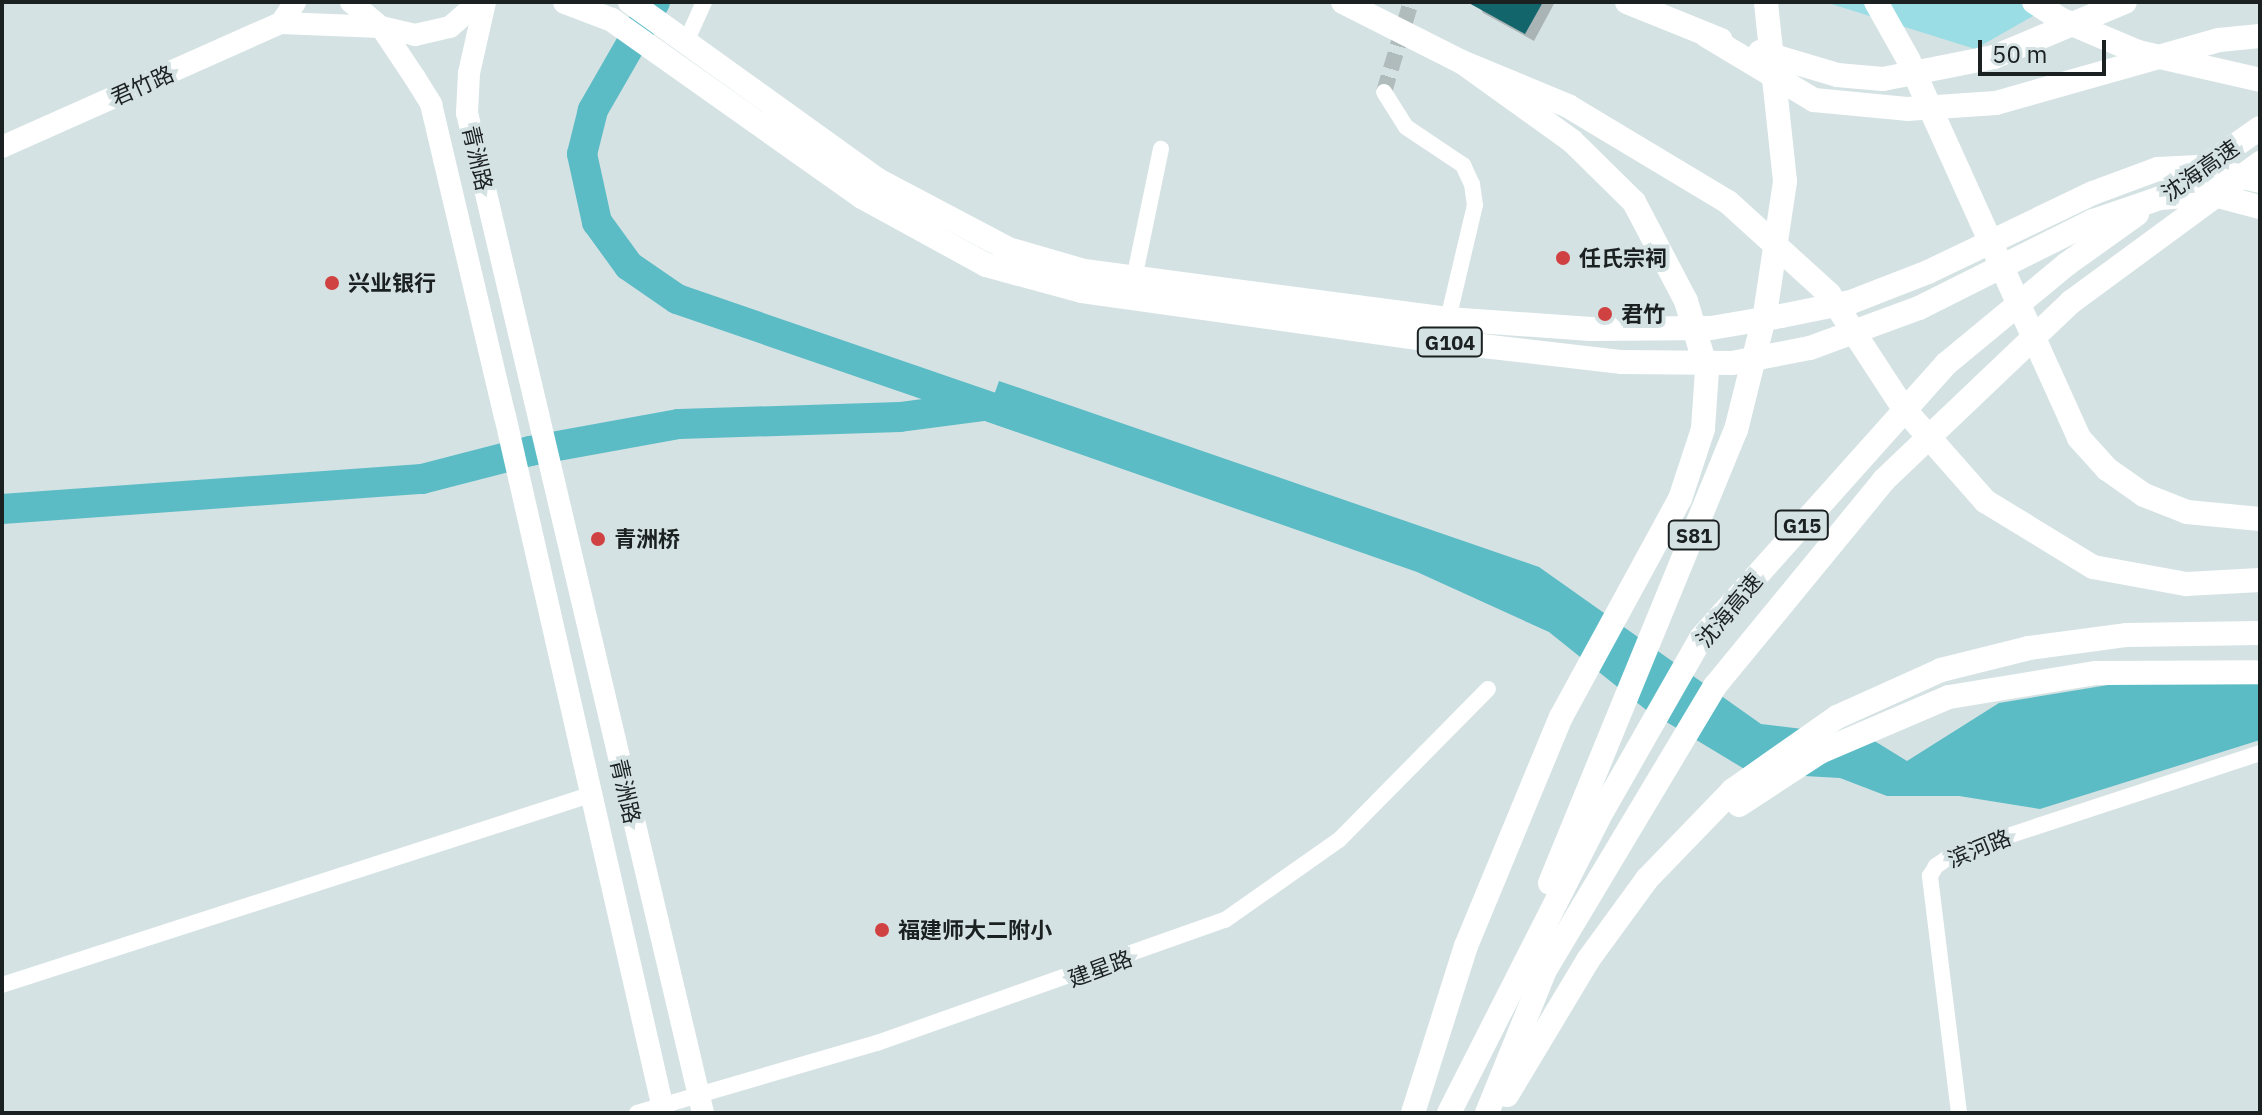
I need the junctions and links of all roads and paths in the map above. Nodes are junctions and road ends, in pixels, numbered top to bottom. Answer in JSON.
{"nodes":[{"id":1,"x":295,"y":2,"type":"edge"},
{"id":2,"x":351,"y":2,"type":"edge"},
{"id":3,"x":482,"y":2,"type":"edge"},
{"id":4,"x":565,"y":2,"type":"edge"},
{"id":5,"x":630,"y":2,"type":"edge"},
{"id":6,"x":704,"y":2,"type":"edge"},
{"id":7,"x":1343,"y":2,"type":"edge"},
{"id":8,"x":1627,"y":2,"type":"edge"},
{"id":9,"x":1766,"y":2,"type":"edge"},
{"id":10,"x":1876,"y":2,"type":"edge"},
{"id":11,"x":2034,"y":2,"type":"edge"},
{"id":12,"x":2125,"y":2,"type":"edge"},
{"id":13,"x":281,"y":23,"type":"junction"},
{"id":14,"x":381,"y":27,"type":"junction"},
{"id":15,"x":1707,"y":36,"type":"junction"},
{"id":16,"x":2260,"y":36,"type":"edge"},
{"id":17,"x":686,"y":42,"type":"junction"},
{"id":18,"x":1462,"y":62,"type":"junction"},
{"id":19,"x":2260,"y":80,"type":"edge"},
{"id":20,"x":1384,"y":92,"type":"dead end"},
{"id":21,"x":2260,"y":128,"type":"edge"},
{"id":22,"x":2,"y":147,"type":"edge"},
{"id":23,"x":1161,"y":149,"type":"dead end"},
{"id":24,"x":2260,"y":163,"type":"edge"},
{"id":25,"x":2260,"y":181,"type":"edge"},
{"id":26,"x":2260,"y":207,"type":"edge"},
{"id":27,"x":1134,"y":279,"type":"junction"},
{"id":28,"x":1448,"y":319,"type":"junction"},
{"id":29,"x":2260,"y":519,"type":"edge"},
{"id":30,"x":2260,"y":580,"type":"edge"},
{"id":31,"x":2260,"y":633,"type":"edge"},
{"id":32,"x":2260,"y":672,"type":"edge"},
{"id":33,"x":1488,"y":689,"type":"dead end"},
{"id":34,"x":2260,"y":753,"type":"edge"},
{"id":35,"x":590,"y":795,"type":"junction"},
{"id":36,"x":637,"y":837,"type":"junction"},
{"id":37,"x":602,"y":844,"type":"junction"},
{"id":38,"x":1647,"y":879,"type":"junction"},
{"id":39,"x":2,"y":985,"type":"edge"},
{"id":40,"x":1483,"y":1040,"type":"junction"},
{"id":41,"x":701,"y":1104,"type":"edge"},
{"id":42,"x":663,"y":1109,"type":"edge"},
{"id":43,"x":637,"y":1113,"type":"edge"},
{"id":44,"x":1413,"y":1113,"type":"edge"},
{"id":45,"x":1449,"y":1113,"type":"edge"},
{"id":46,"x":1487,"y":1113,"type":"edge"},
{"id":47,"x":1496,"y":1113,"type":"edge"},
{"id":48,"x":1959,"y":1113,"type":"edge"}],
"edges":[{"from":1,"to":13,"type":"main road"},
{"from":2,"to":14,"type":"main road"},
{"from":3,"to":14,"type":"main road","name":"君竹路"},
{"from":3,"to":36,"type":"main road","name":"青洲路"},
{"from":4,"to":26,"type":"highway","number":"G104"},
{"from":5,"to":17,"type":"highway","number":"G104"},
{"from":6,"to":17,"type":"street"},
{"from":7,"to":18,"type":"highway"},
{"from":8,"to":15,"type":"highway"},
{"from":9,"to":40,"type":"highway","number":"S81"},
{"from":10,"to":29,"type":"highway"},
{"from":11,"to":19,"type":"highway"},
{"from":12,"to":15,"type":"highway"},
{"from":13,"to":14,"type":"main road","name":"君竹路"},
{"from":13,"to":22,"type":"main road","name":"君竹路"},
{"from":14,"to":35,"type":"main road","name":"青洲路"},
{"from":15,"to":16,"type":"highway"},
{"from":17,"to":27,"type":"highway","number":"G104"},
{"from":18,"to":30,"type":"highway"},
{"from":18,"to":44,"type":"highway"},
{"from":20,"to":28,"type":"street"},
{"from":21,"to":40,"type":"highway","name":"沈海高速","number":"G15"},
{"from":23,"to":27,"type":"street"},
{"from":24,"to":46,"type":"highway","name":"沈海高速","number":"G15"},
{"from":25,"to":28,"type":"highway","number":"G104"},
{"from":27,"to":28,"type":"highway","number":"G104"},
{"from":31,"to":38,"type":"highway"},
{"from":32,"to":38,"type":"highway"},
{"from":33,"to":41,"type":"street","name":"建星路"},
{"from":34,"to":48,"type":"street","name":"滨河路"},
{"from":35,"to":37,"type":"main road","name":"青洲路"},
{"from":35,"to":39,"type":"street"},
{"from":36,"to":37,"type":"main road"},
{"from":36,"to":41,"type":"main road","name":"青洲路"},
{"from":37,"to":42,"type":"main road","name":"青洲路"},
{"from":38,"to":47,"type":"highway"},
{"from":40,"to":45,"type":"highway","name":"沈海高速","number":"G15"},
{"from":41,"to":42,"type":"street","name":"建星路"},
{"from":42,"to":43,"type":"street","name":"建星路"}]}
